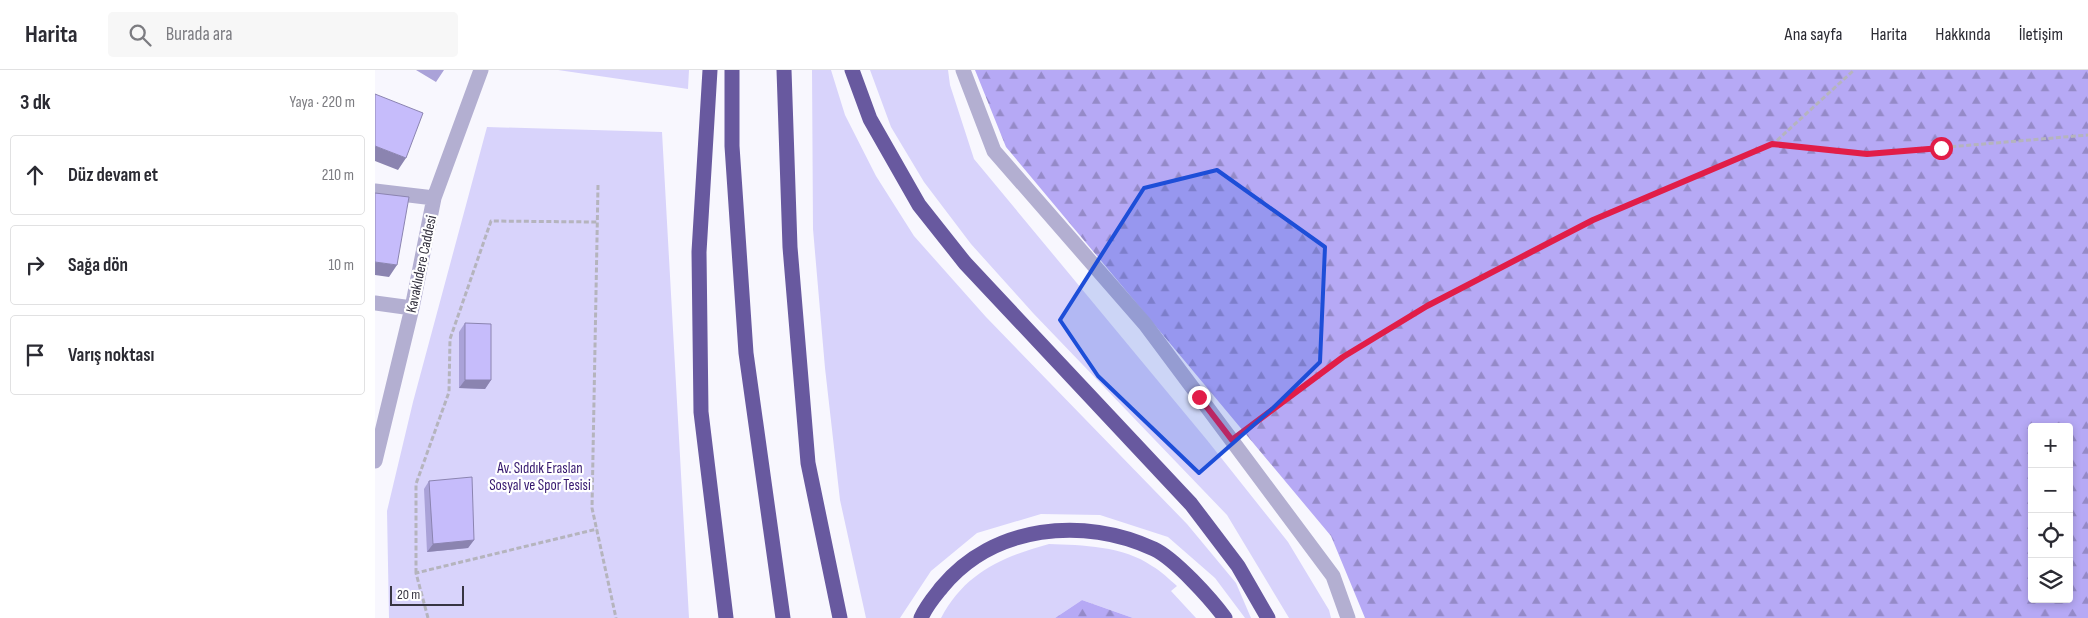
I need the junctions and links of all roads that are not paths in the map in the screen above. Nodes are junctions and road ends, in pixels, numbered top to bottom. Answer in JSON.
{"nodes":[{"id":1,"x":481,"y":70,"type":"edge"},
{"id":2,"x":710,"y":70,"type":"edge"},
{"id":3,"x":732,"y":70,"type":"edge"},
{"id":4,"x":784,"y":70,"type":"edge"},
{"id":5,"x":852,"y":70,"type":"edge"},
{"id":6,"x":963,"y":70,"type":"edge"},
{"id":7,"x":375,"y":191,"type":"edge"},
{"id":8,"x":434,"y":198,"type":"junction"},
{"id":9,"x":375,"y":303,"type":"edge"},
{"id":10,"x":412,"y":308,"type":"junction"},
{"id":11,"x":375,"y":455,"type":"edge"},
{"id":12,"x":726,"y":618,"type":"edge"},
{"id":13,"x":783,"y":618,"type":"edge"},
{"id":14,"x":840,"y":618,"type":"edge"},
{"id":15,"x":921,"y":618,"type":"edge"},
{"id":16,"x":1225,"y":618,"type":"edge"},
{"id":17,"x":1268,"y":618,"type":"edge"},
{"id":18,"x":1348,"y":618,"type":"edge"}],
"edges":[{"from":1,"to":8,"type":"street","name":"Kavaklıdere Caddesi"},
{"from":2,"to":12,"type":"highway"},
{"from":3,"to":13,"type":"highway"},
{"from":4,"to":14,"type":"highway"},
{"from":5,"to":17,"type":"highway"},
{"from":6,"to":18,"type":"street"},
{"from":7,"to":8,"type":"street"},
{"from":8,"to":10,"type":"street","name":"Kavaklıdere Caddesi"},
{"from":9,"to":10,"type":"street"},
{"from":10,"to":11,"type":"street","name":"Kavaklıdere Caddesi"},
{"from":15,"to":16,"type":"highway"}]}
